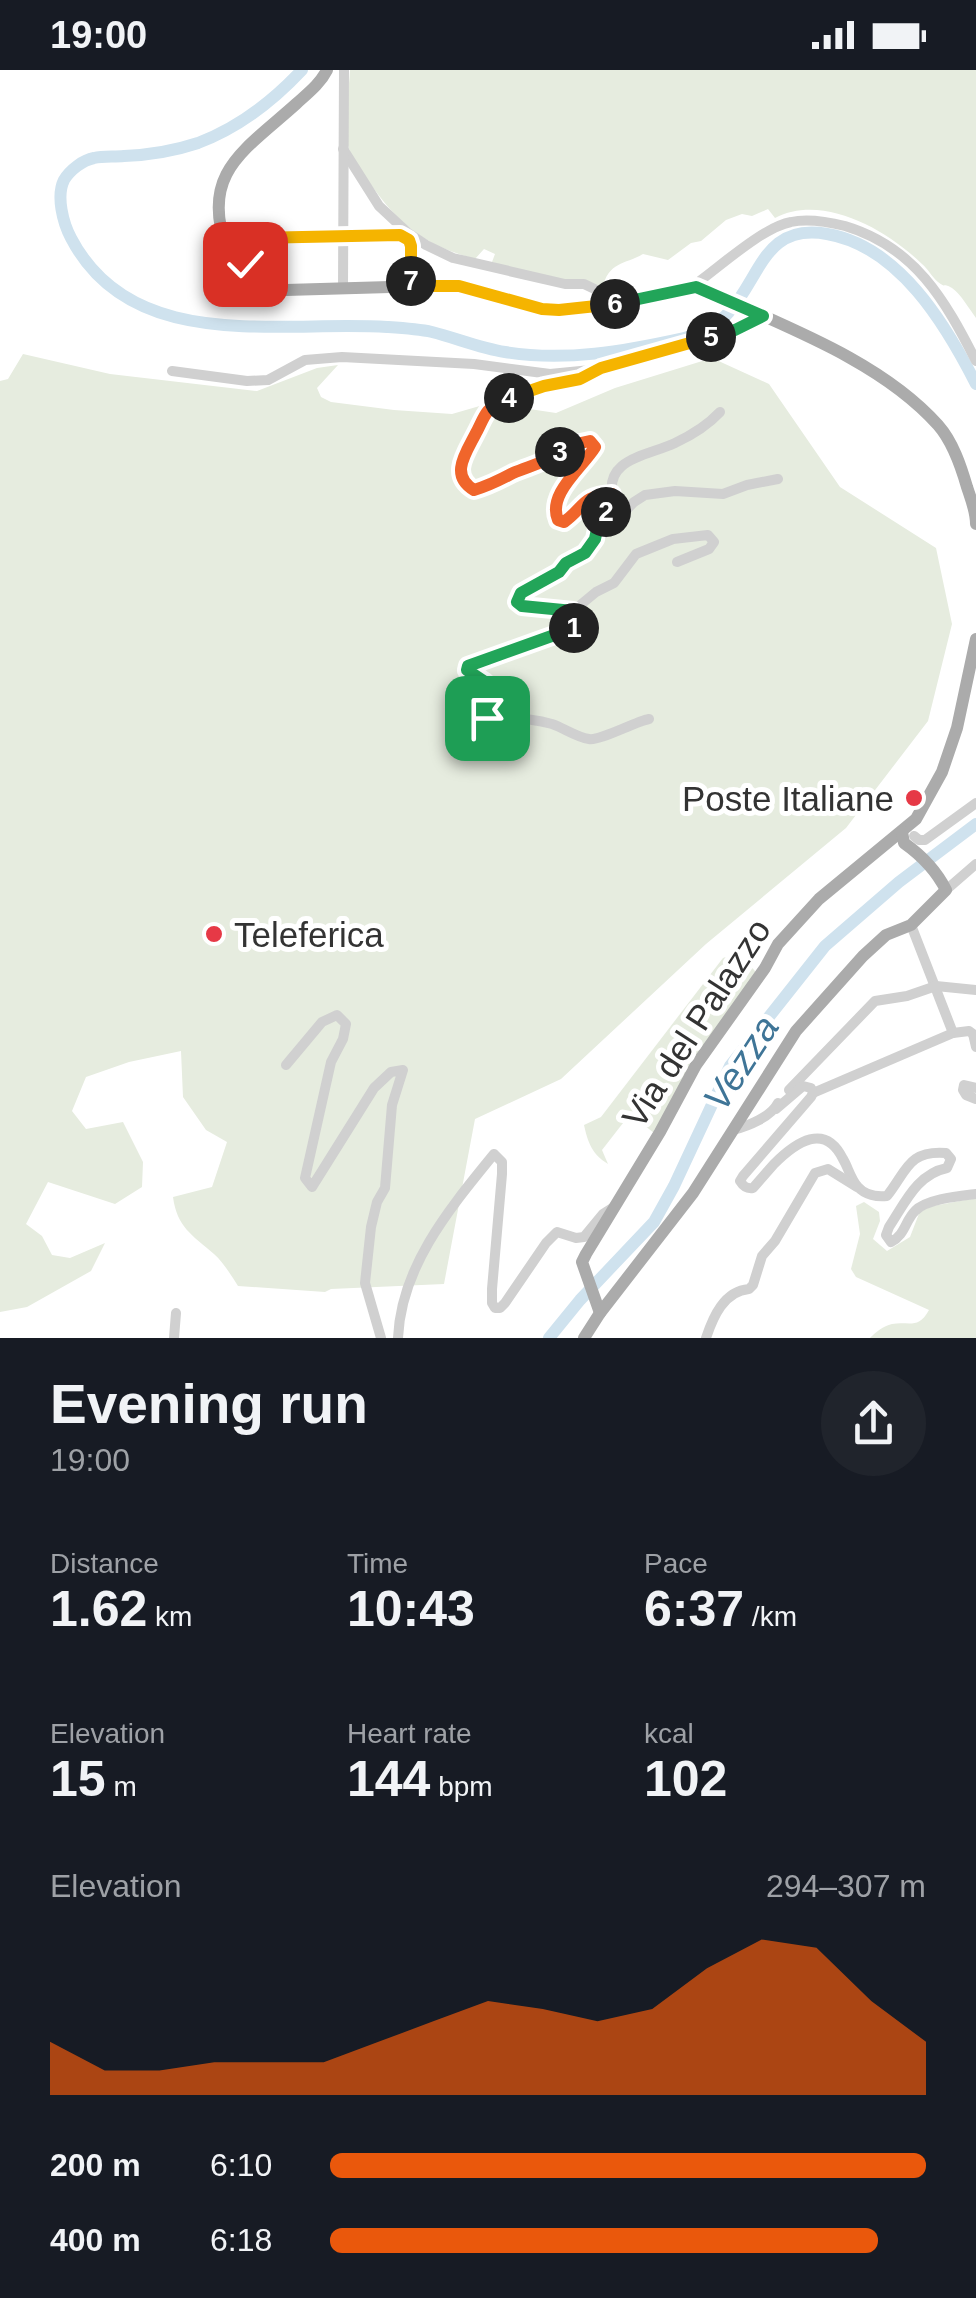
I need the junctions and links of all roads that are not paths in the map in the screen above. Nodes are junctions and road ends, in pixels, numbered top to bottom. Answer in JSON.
{"nodes":[{"id":1,"x":327,"y":70,"type":"edge"},
{"id":2,"x":344,"y":70,"type":"edge"},
{"id":3,"x":343,"y":149,"type":"junction"},
{"id":4,"x":343,"y":236,"type":"junction"},
{"id":5,"x":245,"y":264,"type":"dead end"},
{"id":6,"x":412,"y":286,"type":"junction"},
{"id":7,"x":344,"y":289,"type":"junction"},
{"id":8,"x":702,"y":289,"type":"junction"},
{"id":9,"x":614,"y":304,"type":"junction"},
{"id":10,"x":763,"y":316,"type":"junction"},
{"id":11,"x":976,"y":361,"type":"edge"},
{"id":12,"x":601,"y":368,"type":"junction"},
{"id":13,"x":172,"y":371,"type":"dead end"},
{"id":14,"x":720,"y":412,"type":"dead end"},
{"id":15,"x":778,"y":479,"type":"dead end"},
{"id":16,"x":612,"y":494,"type":"junction"},
{"id":17,"x":976,"y":524,"type":"edge"},
{"id":18,"x":595,"y":539,"type":"junction"},
{"id":19,"x":678,"y":562,"type":"dead end"},
{"id":20,"x":573,"y":611,"type":"junction"},
{"id":21,"x":976,"y":640,"type":"edge"},
{"id":22,"x":648,"y":719,"type":"dead end"},
{"id":23,"x":976,"y":804,"type":"edge"},
{"id":24,"x":908,"y":834,"type":"junction"},
{"id":25,"x":976,"y":864,"type":"edge"},
{"id":26,"x":946,"y":890,"type":"junction"},
{"id":27,"x":911,"y":925,"type":"junction"},
{"id":28,"x":936,"y":986,"type":"junction"},
{"id":29,"x":976,"y":990,"type":"edge"},
{"id":30,"x":953,"y":1034,"type":"junction"},
{"id":31,"x":976,"y":1047,"type":"edge"},
{"id":32,"x":286,"y":1065,"type":"dead end"},
{"id":33,"x":976,"y":1088,"type":"edge"},
{"id":34,"x":813,"y":1092,"type":"junction"},
{"id":35,"x":976,"y":1099,"type":"edge"},
{"id":36,"x":776,"y":1109,"type":"junction"},
{"id":37,"x":734,"y":1130,"type":"junction"},
{"id":38,"x":857,"y":1186,"type":"junction"},
{"id":39,"x":976,"y":1194,"type":"edge"},
{"id":40,"x":615,"y":1206,"type":"junction"},
{"id":41,"x":597,"y":1308,"type":"junction"},
{"id":42,"x":176,"y":1313,"type":"dead end"},
{"id":43,"x":174,"y":1338,"type":"edge"},
{"id":44,"x":381,"y":1338,"type":"edge"},
{"id":45,"x":398,"y":1338,"type":"edge"},
{"id":46,"x":584,"y":1338,"type":"edge"},
{"id":47,"x":706,"y":1338,"type":"edge"}],
"edges":[{"from":1,"to":7,"type":"main road"},
{"from":2,"to":3,"type":"street"},
{"from":3,"to":4,"type":"street"},
{"from":3,"to":9,"type":"street"},
{"from":4,"to":5,"type":"street"},
{"from":4,"to":6,"type":"street"},
{"from":4,"to":7,"type":"street"},
{"from":6,"to":7,"type":"main road"},
{"from":6,"to":9,"type":"main road"},
{"from":8,"to":9,"type":"main road"},
{"from":8,"to":10,"type":"main road"},
{"from":8,"to":11,"type":"street"},
{"from":10,"to":12,"type":"street"},
{"from":10,"to":17,"type":"main road"},
{"from":12,"to":13,"type":"street"},
{"from":12,"to":16,"type":"street"},
{"from":14,"to":16,"type":"street"},
{"from":15,"to":18,"type":"street"},
{"from":16,"to":18,"type":"street"},
{"from":18,"to":20,"type":"street"},
{"from":19,"to":20,"type":"street"},
{"from":20,"to":22,"type":"street"},
{"from":21,"to":24,"type":"main road","name":"Via del Palazzo"},
{"from":23,"to":24,"type":"street"},
{"from":24,"to":26,"type":"main road"},
{"from":24,"to":40,"type":"main road","name":"Via del Palazzo"},
{"from":25,"to":26,"type":"street"},
{"from":26,"to":27,"type":"main road"},
{"from":27,"to":28,"type":"street"},
{"from":27,"to":37,"type":"main road"},
{"from":28,"to":29,"type":"street"},
{"from":28,"to":30,"type":"street"},
{"from":28,"to":36,"type":"street"},
{"from":30,"to":31,"type":"street"},
{"from":30,"to":34,"type":"street"},
{"from":32,"to":44,"type":"street"},
{"from":33,"to":35,"type":"street"},
{"from":34,"to":36,"type":"street"},
{"from":34,"to":38,"type":"street"},
{"from":36,"to":37,"type":"street"},
{"from":37,"to":41,"type":"main road"},
{"from":38,"to":39,"type":"street"},
{"from":38,"to":47,"type":"street"},
{"from":40,"to":41,"type":"main road","name":"Via del Palazzo"},
{"from":40,"to":45,"type":"street"},
{"from":41,"to":46,"type":"main road"},
{"from":42,"to":43,"type":"street"}]}
